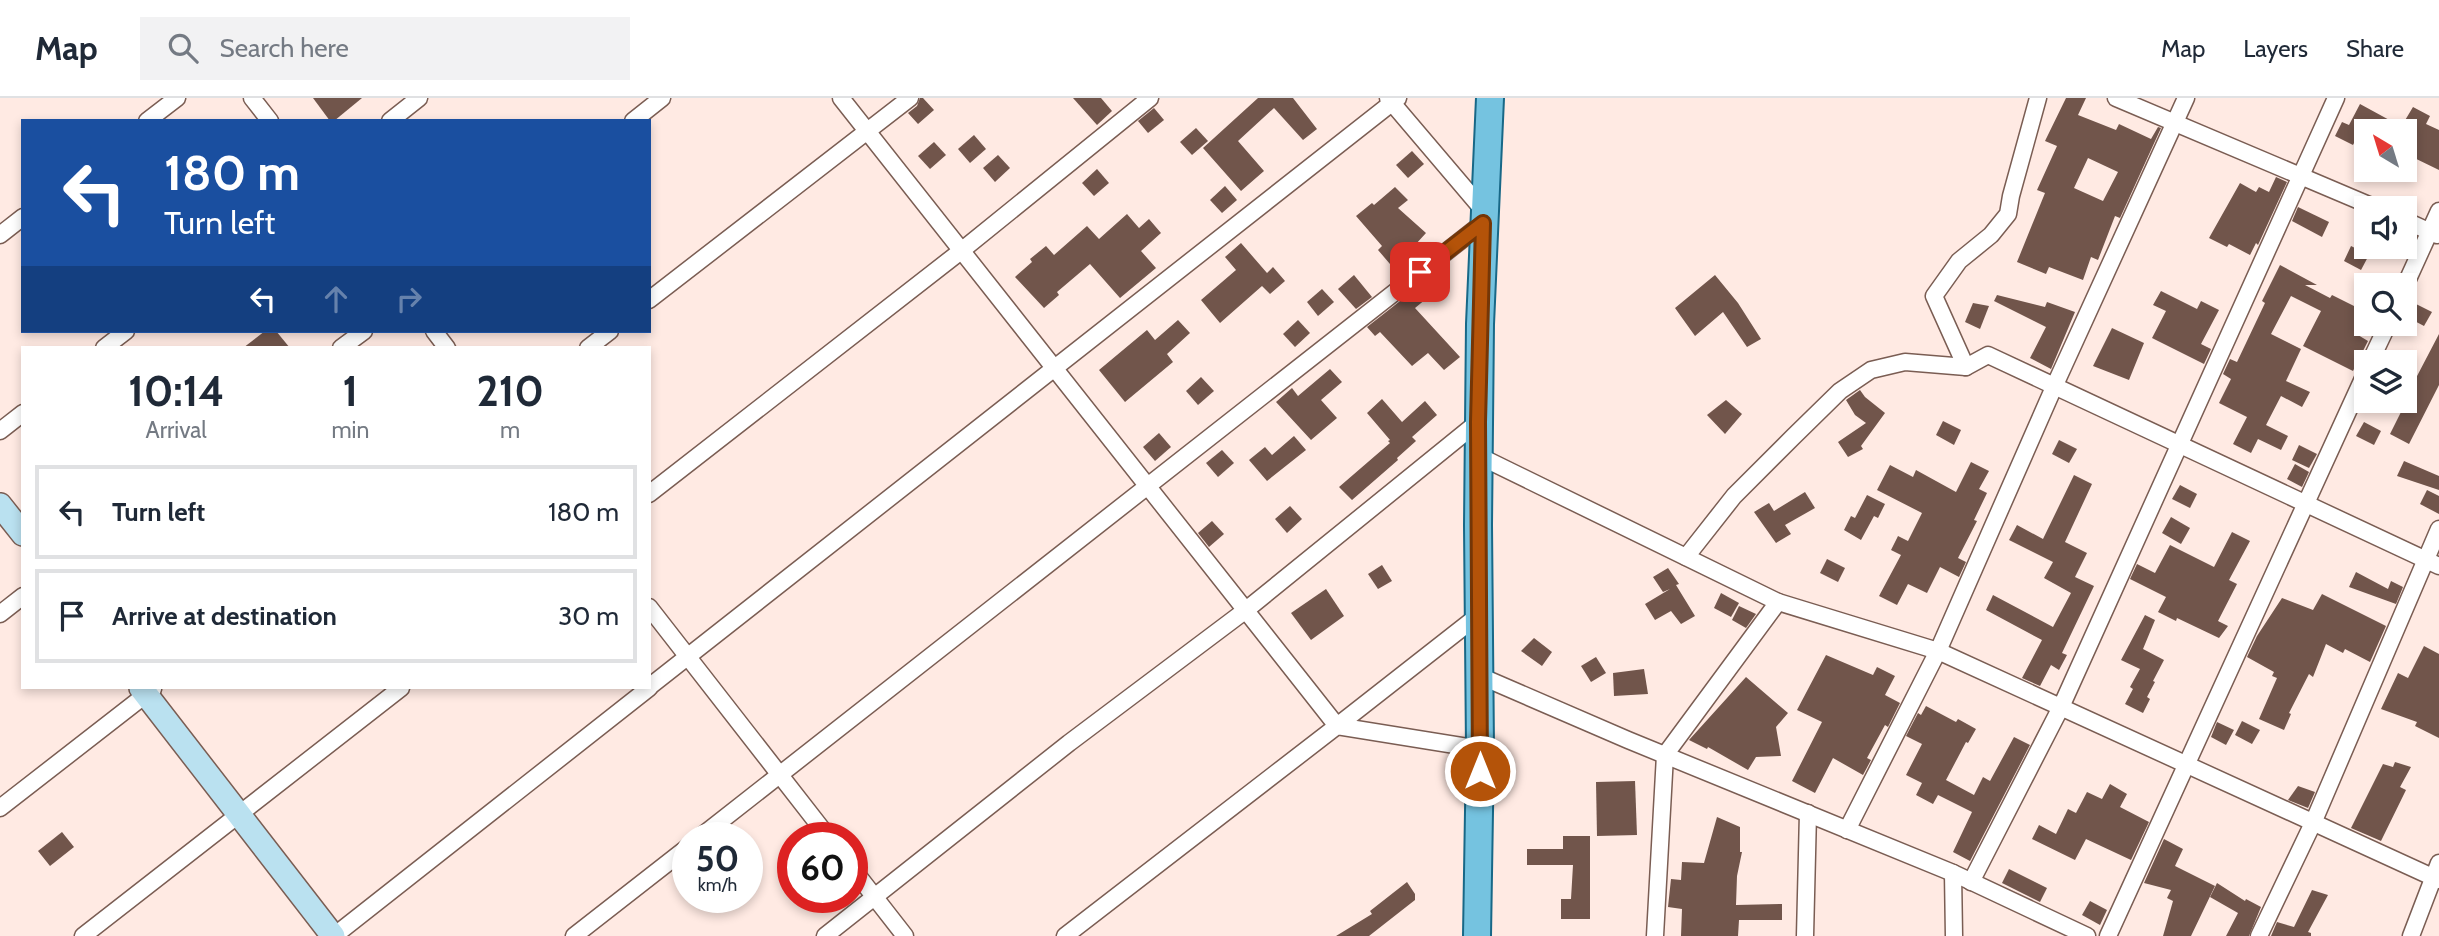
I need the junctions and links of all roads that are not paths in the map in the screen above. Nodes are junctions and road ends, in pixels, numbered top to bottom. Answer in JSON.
{"nodes":[{"id":1,"x":177,"y":98,"type":"edge"},
{"id":2,"x":252,"y":98,"type":"edge"},
{"id":3,"x":419,"y":98,"type":"edge"},
{"id":4,"x":662,"y":98,"type":"edge"},
{"id":5,"x":841,"y":98,"type":"edge"},
{"id":6,"x":910,"y":98,"type":"edge"},
{"id":7,"x":1150,"y":98,"type":"edge"},
{"id":8,"x":1490,"y":98,"type":"edge"},
{"id":9,"x":2039,"y":98,"type":"edge"},
{"id":10,"x":2116,"y":98,"type":"edge"},
{"id":11,"x":2186,"y":98,"type":"edge"},
{"id":12,"x":2336,"y":98,"type":"edge"},
{"id":13,"x":1392,"y":100,"type":"edge"},
{"id":14,"x":150,"y":119,"type":"edge"},
{"id":15,"x":268,"y":119,"type":"edge"},
{"id":16,"x":393,"y":119,"type":"edge"},
{"id":17,"x":636,"y":119,"type":"edge"},
{"id":18,"x":2175,"y":123,"type":"junction"},
{"id":19,"x":867,"y":131,"type":"junction"},
{"id":20,"x":2300,"y":176,"type":"junction"},
{"id":21,"x":2354,"y":199,"type":"edge"},
{"id":22,"x":2439,"y":211,"type":"edge"},
{"id":23,"x":1483,"y":217,"type":"junction"},
{"id":24,"x":21,"y":219,"type":"edge"},
{"id":25,"x":2417,"y":226,"type":"edge"},
{"id":26,"x":2435,"y":234,"type":"edge"},
{"id":27,"x":0,"y":235,"type":"edge"},
{"id":28,"x":961,"y":251,"type":"junction"},
{"id":29,"x":2413,"y":273,"type":"edge"},
{"id":30,"x":651,"y":298,"type":"edge"},
{"id":31,"x":123,"y":333,"type":"edge"},
{"id":32,"x":361,"y":333,"type":"edge"},
{"id":33,"x":607,"y":333,"type":"edge"},
{"id":34,"x":107,"y":346,"type":"edge"},
{"id":35,"x":344,"y":346,"type":"edge"},
{"id":36,"x":591,"y":346,"type":"edge"},
{"id":37,"x":1966,"y":366,"type":"junction"},
{"id":38,"x":1055,"y":368,"type":"junction"},
{"id":39,"x":2054,"y":387,"type":"junction"},
{"id":40,"x":2354,"y":398,"type":"edge"},
{"id":41,"x":21,"y":415,"type":"edge"},
{"id":42,"x":1478,"y":422,"type":"junction"},
{"id":43,"x":0,"y":431,"type":"edge"},
{"id":44,"x":2180,"y":446,"type":"junction"},
{"id":45,"x":1479,"y":456,"type":"junction"},
{"id":46,"x":1148,"y":486,"type":"junction"},
{"id":47,"x":651,"y":492,"type":"edge"},
{"id":48,"x":2305,"y":504,"type":"junction"},
{"id":49,"x":0,"y":505,"type":"edge"},
{"id":50,"x":2439,"y":529,"type":"edge"},
{"id":51,"x":21,"y":531,"type":"edge"},
{"id":52,"x":1686,"y":557,"type":"junction"},
{"id":53,"x":2432,"y":564,"type":"edge"},
{"id":54,"x":21,"y":598,"type":"edge"},
{"id":55,"x":1778,"y":602,"type":"junction"},
{"id":56,"x":651,"y":610,"type":"edge"},
{"id":57,"x":1245,"y":610,"type":"junction"},
{"id":58,"x":0,"y":614,"type":"edge"},
{"id":59,"x":1480,"y":614,"type":"junction"},
{"id":60,"x":1938,"y":651,"type":"junction"},
{"id":61,"x":688,"y":657,"type":"junction"},
{"id":62,"x":1480,"y":676,"type":"junction"},
{"id":63,"x":651,"y":686,"type":"edge"},
{"id":64,"x":400,"y":689,"type":"edge"},
{"id":65,"x":648,"y":689,"type":"edge"},
{"id":66,"x":147,"y":690,"type":"edge"},
{"id":67,"x":2061,"y":708,"type":"junction"},
{"id":68,"x":1337,"y":726,"type":"junction"},
{"id":69,"x":1480,"y":749,"type":"junction"},
{"id":70,"x":1665,"y":755,"type":"junction"},
{"id":71,"x":2186,"y":763,"type":"junction"},
{"id":72,"x":779,"y":775,"type":"junction"},
{"id":73,"x":0,"y":808,"type":"edge"},
{"id":74,"x":1808,"y":813,"type":"junction"},
{"id":75,"x":239,"y":814,"type":"junction"},
{"id":76,"x":719,"y":822,"type":"edge"},
{"id":77,"x":816,"y":822,"type":"edge"},
{"id":78,"x":2313,"y":823,"type":"junction"},
{"id":79,"x":1847,"y":830,"type":"junction"},
{"id":80,"x":672,"y":859,"type":"edge"},
{"id":81,"x":1953,"y":873,"type":"junction"},
{"id":82,"x":2437,"y":874,"type":"edge"},
{"id":83,"x":1971,"y":882,"type":"junction"},
{"id":84,"x":868,"y":888,"type":"edge"},
{"id":85,"x":875,"y":897,"type":"junction"},
{"id":86,"x":83,"y":936,"type":"edge"},
{"id":87,"x":333,"y":936,"type":"edge"},
{"id":88,"x":574,"y":936,"type":"edge"},
{"id":89,"x":825,"y":936,"type":"edge"},
{"id":90,"x":905,"y":936,"type":"edge"},
{"id":91,"x":1065,"y":936,"type":"edge"},
{"id":92,"x":1476,"y":936,"type":"edge"},
{"id":93,"x":1655,"y":936,"type":"edge"},
{"id":94,"x":1805,"y":936,"type":"edge"},
{"id":95,"x":1954,"y":936,"type":"edge"},
{"id":96,"x":2087,"y":936,"type":"edge"},
{"id":97,"x":2108,"y":936,"type":"edge"},
{"id":98,"x":2259,"y":936,"type":"edge"},
{"id":99,"x":2411,"y":936,"type":"edge"}],
"edges":[{"from":1,"to":14,"type":"street"},
{"from":2,"to":15,"type":"street"},
{"from":3,"to":16,"type":"street"},
{"from":4,"to":17,"type":"street"},
{"from":5,"to":19,"type":"street"},
{"from":6,"to":19,"type":"street"},
{"from":7,"to":28,"type":"street"},
{"from":8,"to":23,"type":"main road"},
{"from":9,"to":37,"type":"street"},
{"from":10,"to":18,"type":"street"},
{"from":11,"to":18,"type":"street"},
{"from":12,"to":20,"type":"street"},
{"from":13,"to":23,"type":"street"},
{"from":13,"to":38,"type":"street"},
{"from":18,"to":20,"type":"street"},
{"from":18,"to":39,"type":"street"},
{"from":19,"to":28,"type":"street"},
{"from":19,"to":30,"type":"street"},
{"from":20,"to":21,"type":"street"},
{"from":20,"to":44,"type":"street"},
{"from":22,"to":26,"type":"street"},
{"from":23,"to":42,"type":"main road"},
{"from":23,"to":46,"type":"street"},
{"from":24,"to":27,"type":"street"},
{"from":25,"to":26,"type":"street"},
{"from":26,"to":29,"type":"street"},
{"from":28,"to":38,"type":"street"},
{"from":28,"to":47,"type":"street"},
{"from":31,"to":34,"type":"street"},
{"from":32,"to":35,"type":"street"},
{"from":33,"to":36,"type":"street"},
{"from":37,"to":39,"type":"street"},
{"from":37,"to":52,"type":"street"},
{"from":38,"to":46,"type":"street"},
{"from":38,"to":61,"type":"street"},
{"from":39,"to":44,"type":"street"},
{"from":39,"to":60,"type":"street"},
{"from":40,"to":48,"type":"street"},
{"from":41,"to":43,"type":"street"},
{"from":42,"to":45,"type":"main road"},
{"from":42,"to":57,"type":"street"},
{"from":44,"to":48,"type":"street"},
{"from":44,"to":67,"type":"street"},
{"from":45,"to":52,"type":"street"},
{"from":45,"to":59,"type":"main road"},
{"from":46,"to":57,"type":"street"},
{"from":46,"to":72,"type":"street"},
{"from":48,"to":53,"type":"street"},
{"from":48,"to":71,"type":"street"},
{"from":49,"to":51,"type":"street"},
{"from":50,"to":53,"type":"street"},
{"from":52,"to":55,"type":"street"},
{"from":53,"to":78,"type":"street"},
{"from":54,"to":58,"type":"street"},
{"from":55,"to":60,"type":"street"},
{"from":55,"to":70,"type":"street"},
{"from":56,"to":61,"type":"street"},
{"from":57,"to":68,"type":"street"},
{"from":57,"to":85,"type":"street"},
{"from":59,"to":62,"type":"main road"},
{"from":59,"to":68,"type":"street"},
{"from":60,"to":67,"type":"street"},
{"from":60,"to":79,"type":"street"},
{"from":61,"to":63,"type":"street"},
{"from":61,"to":72,"type":"street"},
{"from":62,"to":69,"type":"main road"},
{"from":62,"to":70,"type":"street"},
{"from":64,"to":75,"type":"street"},
{"from":65,"to":87,"type":"street"},
{"from":66,"to":73,"type":"street"},
{"from":66,"to":75,"type":"street"},
{"from":67,"to":71,"type":"street"},
{"from":67,"to":83,"type":"street"},
{"from":68,"to":69,"type":"street"},
{"from":68,"to":91,"type":"street"},
{"from":69,"to":92,"type":"main road"},
{"from":70,"to":74,"type":"street"},
{"from":70,"to":93,"type":"street"},
{"from":71,"to":78,"type":"street"},
{"from":71,"to":97,"type":"street"},
{"from":72,"to":76,"type":"street"},
{"from":72,"to":77,"type":"street"},
{"from":74,"to":79,"type":"street"},
{"from":74,"to":94,"type":"street"},
{"from":75,"to":86,"type":"street"},
{"from":75,"to":87,"type":"street"},
{"from":78,"to":82,"type":"street"},
{"from":78,"to":98,"type":"street"},
{"from":79,"to":81,"type":"street"},
{"from":80,"to":88,"type":"street"},
{"from":81,"to":83,"type":"street"},
{"from":81,"to":95,"type":"street"},
{"from":82,"to":99,"type":"street"},
{"from":83,"to":96,"type":"street"},
{"from":84,"to":85,"type":"street"},
{"from":85,"to":89,"type":"street"},
{"from":85,"to":90,"type":"street"}]}
